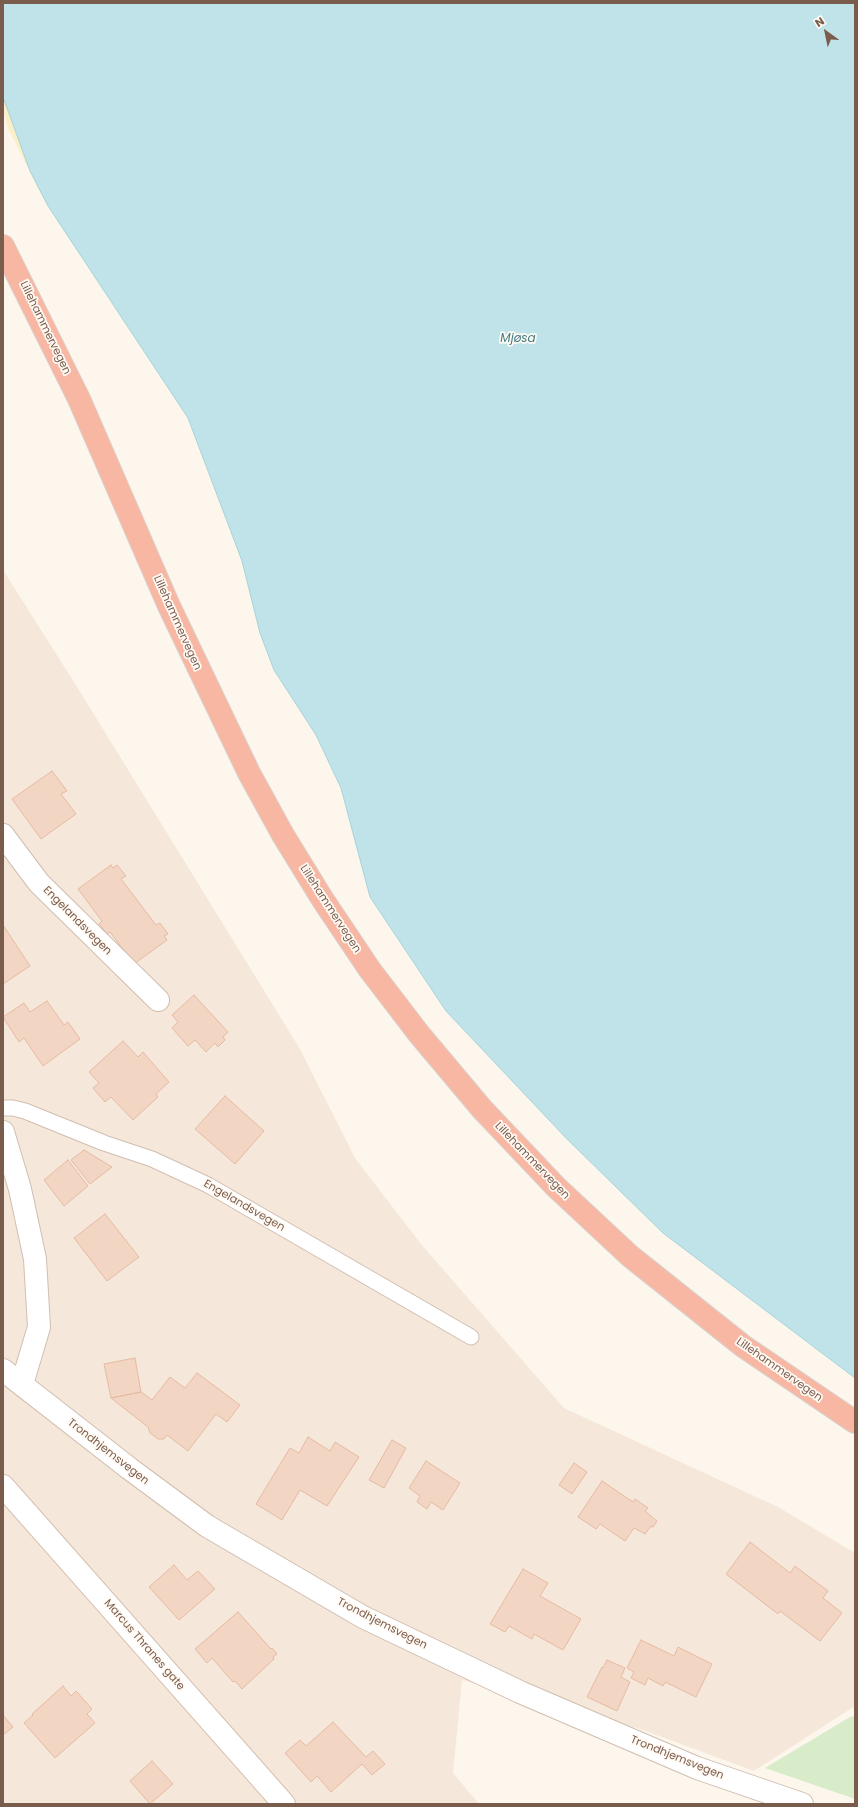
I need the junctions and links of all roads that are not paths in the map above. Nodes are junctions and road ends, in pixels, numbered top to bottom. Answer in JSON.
{"nodes":[{"id":1,"x":3,"y":246,"type":"edge"},
{"id":2,"x":3,"y":835,"type":"edge"},
{"id":3,"x":158,"y":1000,"type":"dead end"},
{"id":4,"x":3,"y":1108,"type":"edge"},
{"id":5,"x":3,"y":1132,"type":"edge"},
{"id":6,"x":471,"y":1337,"type":"dead end"},
{"id":7,"x":3,"y":1370,"type":"edge"},
{"id":8,"x":22,"y":1384,"type":"junction"},
{"id":9,"x":855,"y":1422,"type":"edge"},
{"id":10,"x":3,"y":1486,"type":"edge"},
{"id":11,"x":284,"y":1804,"type":"edge"},
{"id":12,"x":802,"y":1804,"type":"edge"}],
"edges":[{"from":1,"to":9,"type":"highway","name":"Lillehammervegen"},
{"from":2,"to":3,"type":"street","name":"Engelandsvegen"},
{"from":4,"to":6,"type":"lane","name":"Engelandsvegen"},
{"from":5,"to":8,"type":"street"},
{"from":7,"to":8,"type":"street","name":"Trondhjemsvegen"},
{"from":8,"to":12,"type":"street","name":"Trondhjemsvegen"},
{"from":10,"to":11,"type":"street","name":"Marcus Thranes gate"}]}
